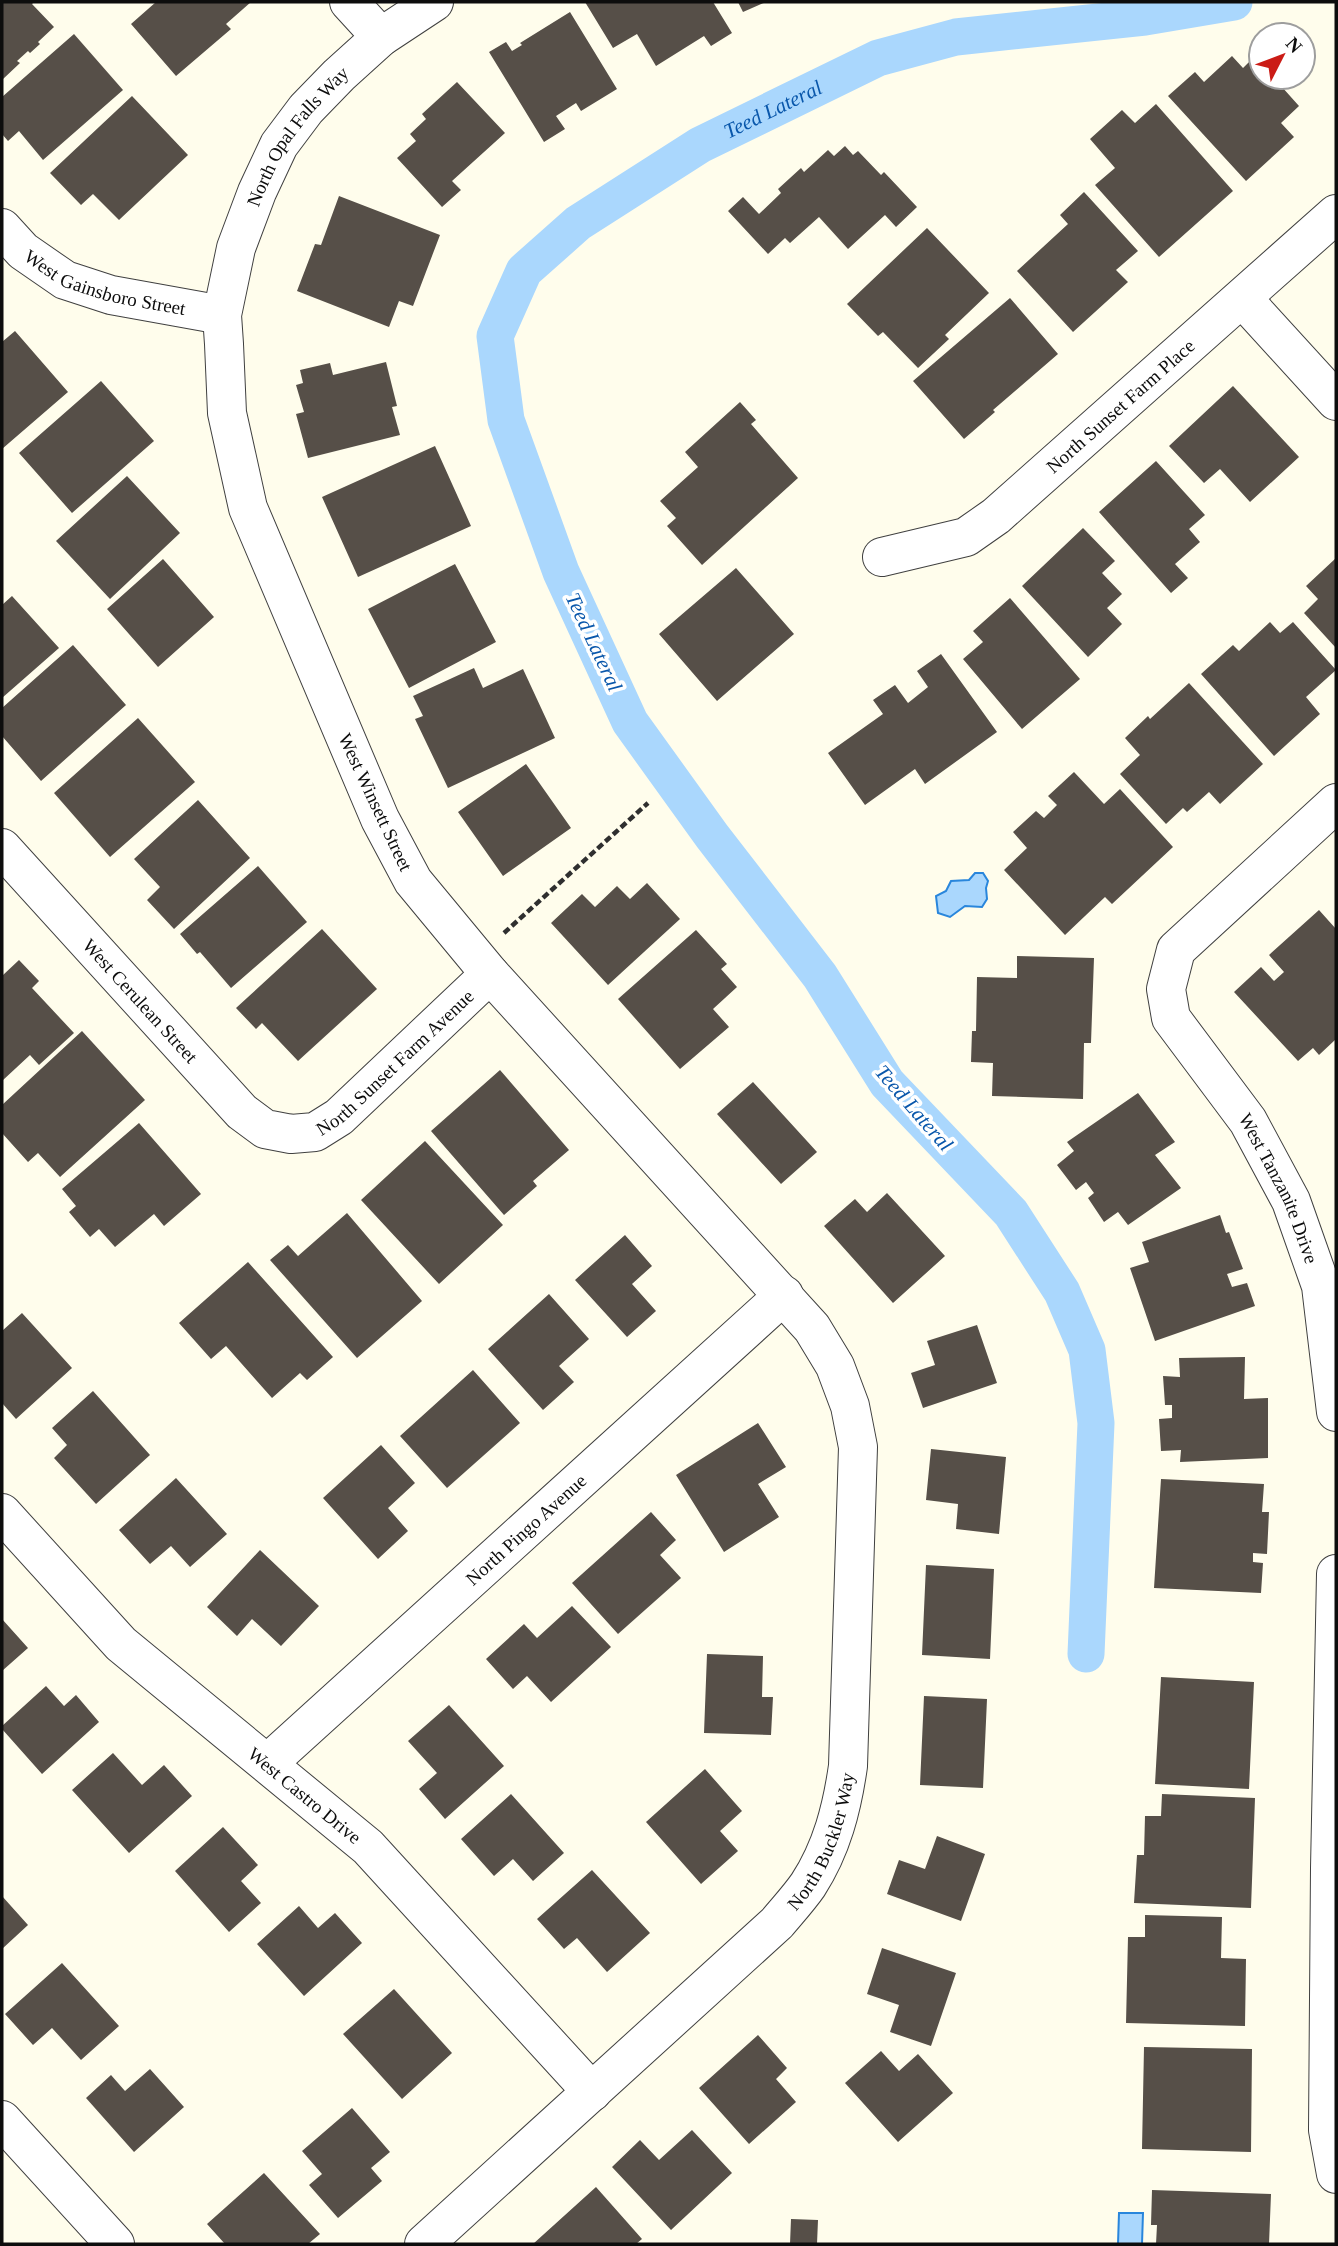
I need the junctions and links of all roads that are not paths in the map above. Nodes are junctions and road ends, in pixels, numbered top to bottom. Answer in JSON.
{"nodes":[{"id":1,"x":349,"y":2,"type":"edge"},
{"id":2,"x":434,"y":2,"type":"edge"},
{"id":3,"x":382,"y":37,"type":"junction"},
{"id":4,"x":1336,"y":214,"type":"edge"},
{"id":5,"x":2,"y":228,"type":"edge"},
{"id":6,"x":1243,"y":299,"type":"junction"},
{"id":7,"x":222,"y":315,"type":"junction"},
{"id":8,"x":1336,"y":401,"type":"edge"},
{"id":9,"x":882,"y":557,"type":"dead end"},
{"id":10,"x":1336,"y":803,"type":"edge"},
{"id":11,"x":2,"y":848,"type":"edge"},
{"id":12,"x":490,"y":974,"type":"junction"},
{"id":13,"x":291,"y":1134,"type":"joint"},
{"id":14,"x":1329,"y":1283,"type":"edge"},
{"id":15,"x":784,"y":1294,"type":"junction"},
{"id":16,"x":1336,"y":1412,"type":"edge"},
{"id":17,"x":2,"y":1513,"type":"edge"},
{"id":18,"x":1336,"y":1574,"type":"edge"},
{"id":19,"x":268,"y":1763,"type":"junction"},
{"id":20,"x":1333,"y":1868,"type":"edge"},
{"id":21,"x":592,"y":2092,"type":"junction"},
{"id":22,"x":2,"y":2120,"type":"edge"},
{"id":23,"x":1336,"y":2174,"type":"edge"},
{"id":24,"x":115,"y":2244,"type":"edge"},
{"id":25,"x":424,"y":2244,"type":"edge"}],
"edges":[{"from":1,"to":3,"type":"street"},
{"from":2,"to":3,"type":"street","name":"North Opal Falls Way"},
{"from":3,"to":7,"type":"street","name":"North Opal Falls Way"},
{"from":4,"to":6,"type":"street","name":"North Sunset Farm Place"},
{"from":5,"to":7,"type":"street","name":"West Gainsboro Street"},
{"from":6,"to":8,"type":"street"},
{"from":6,"to":9,"type":"street","name":"North Sunset Farm Place"},
{"from":7,"to":12,"type":"street","name":"West Winsett Street"},
{"from":10,"to":14,"type":"street","name":"West Tanzanite Drive"},
{"from":11,"to":13,"type":"street","name":"West Cerulean Street"},
{"from":12,"to":13,"type":"street","name":"North Sunset Farm Avenue"},
{"from":12,"to":15,"type":"street","name":"West Winsett Street"},
{"from":14,"to":16,"type":"street","name":"West Tanzanite Drive"},
{"from":15,"to":19,"type":"street","name":"North Pingo Avenue"},
{"from":15,"to":21,"type":"street","name":"North Buckler Way"},
{"from":17,"to":19,"type":"street","name":"West Castro Drive"},
{"from":18,"to":20,"type":"street"},
{"from":19,"to":21,"type":"street","name":"West Castro Drive"},
{"from":20,"to":23,"type":"street"},
{"from":21,"to":25,"type":"street","name":"North Buckler Way"},
{"from":22,"to":24,"type":"street"}]}
